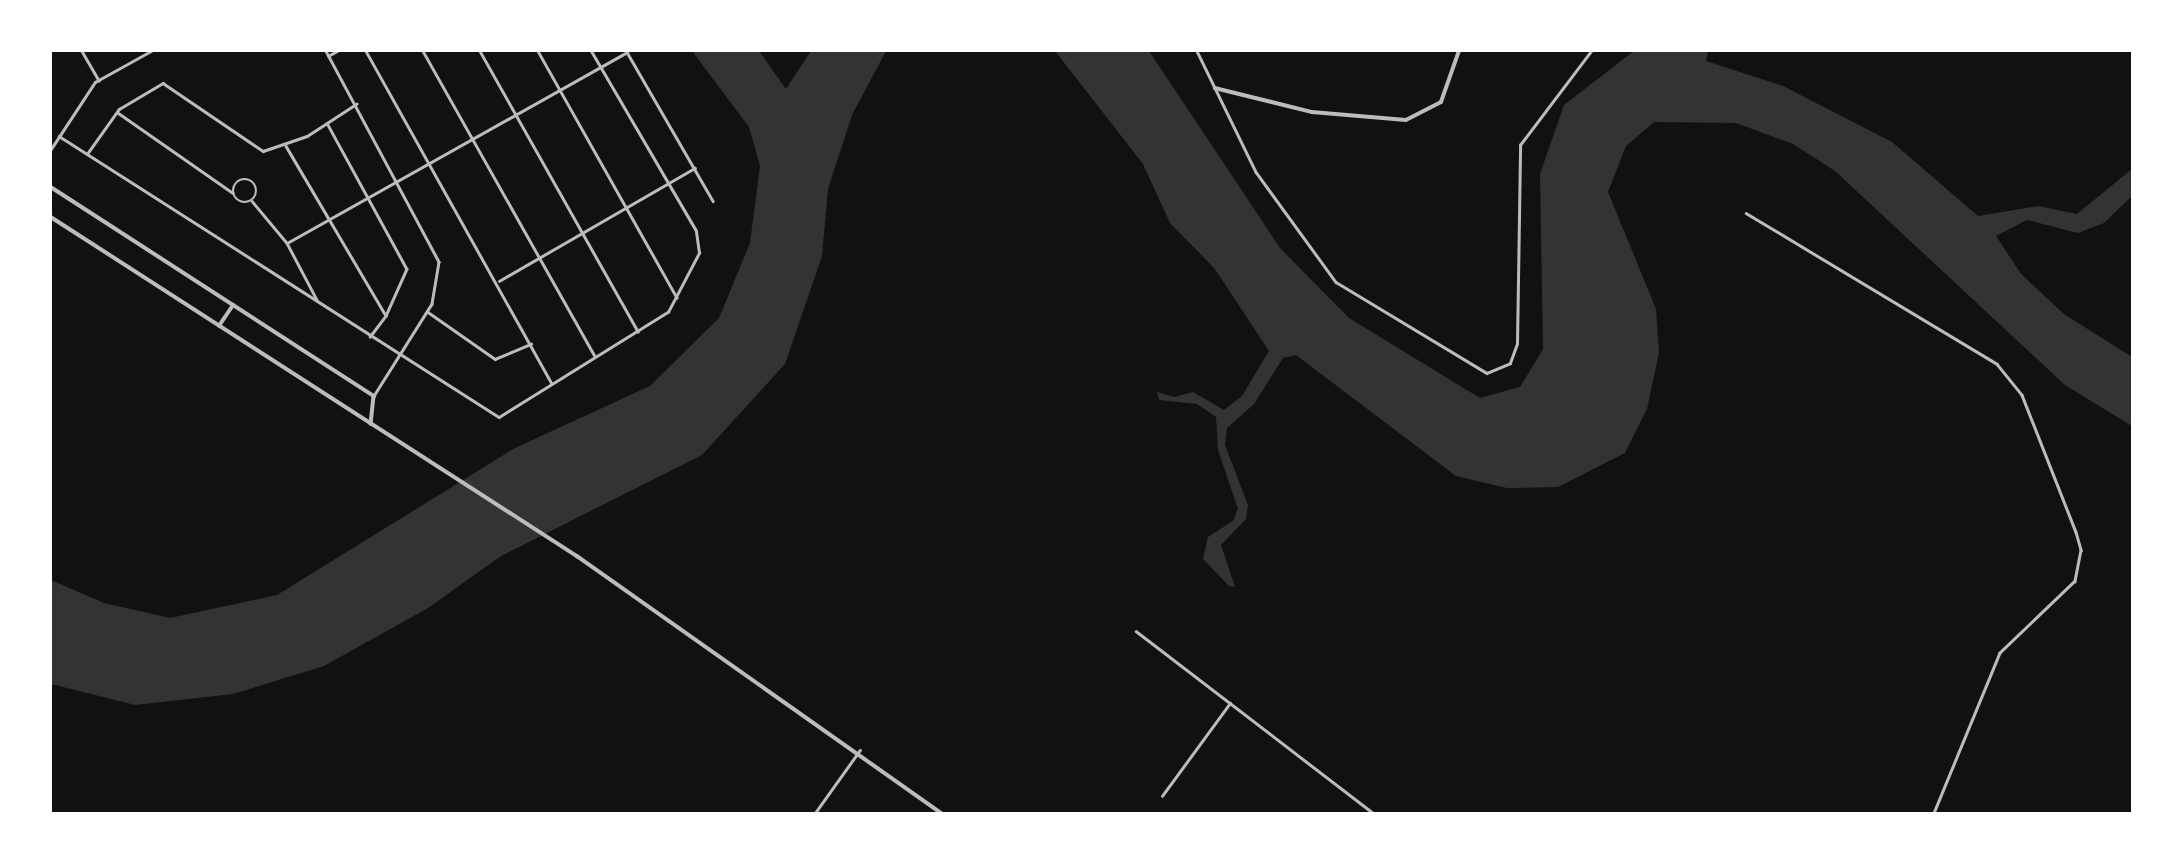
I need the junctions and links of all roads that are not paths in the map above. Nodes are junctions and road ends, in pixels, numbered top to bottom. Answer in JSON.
{"nodes":[{"id":1,"x":82,"y":51,"type":"edge"},
{"id":2,"x":151,"y":51,"type":"edge"},
{"id":3,"x":326,"y":51,"type":"edge"},
{"id":4,"x":337,"y":51,"type":"edge"},
{"id":5,"x":366,"y":51,"type":"edge"},
{"id":6,"x":423,"y":51,"type":"edge"},
{"id":7,"x":480,"y":51,"type":"edge"},
{"id":8,"x":538,"y":51,"type":"edge"},
{"id":9,"x":591,"y":51,"type":"edge"},
{"id":10,"x":1197,"y":51,"type":"edge"},
{"id":11,"x":1459,"y":51,"type":"edge"},
{"id":12,"x":1591,"y":51,"type":"edge"},
{"id":13,"x":328,"y":56,"type":"junction"},
{"id":14,"x":601,"y":67,"type":"junction"},
{"id":15,"x":99,"y":80,"type":"junction"},
{"id":16,"x":1215,"y":88,"type":"junction"},
{"id":17,"x":560,"y":90,"type":"junction"},
{"id":18,"x":356,"y":104,"type":"junction"},
{"id":19,"x":117,"y":112,"type":"junction"},
{"id":20,"x":516,"y":114,"type":"junction"},
{"id":21,"x":327,"y":122,"type":"junction"},
{"id":22,"x":59,"y":136,"type":"junction"},
{"id":23,"x":473,"y":139,"type":"junction"},
{"id":24,"x":286,"y":146,"type":"junction"},
{"id":25,"x":51,"y":149,"type":"edge"},
{"id":26,"x":87,"y":154,"type":"junction"},
{"id":27,"x":430,"y":163,"type":"junction"},
{"id":28,"x":695,"y":169,"type":"junction"},
{"id":29,"x":399,"y":180,"type":"junction"},
{"id":30,"x":668,"y":183,"type":"junction"},
{"id":31,"x":51,"y":187,"type":"edge"},
{"id":32,"x":233,"y":193,"type":"junction"},
{"id":33,"x":370,"y":197,"type":"junction"},
{"id":34,"x":253,"y":201,"type":"junction"},
{"id":35,"x":713,"y":201,"type":"dead end"},
{"id":36,"x":626,"y":207,"type":"junction"},
{"id":37,"x":1746,"y":213,"type":"dead end"},
{"id":38,"x":51,"y":217,"type":"edge"},
{"id":39,"x":329,"y":219,"type":"junction"},
{"id":40,"x":582,"y":232,"type":"junction"},
{"id":41,"x":287,"y":243,"type":"junction"},
{"id":42,"x":540,"y":257,"type":"junction"},
{"id":43,"x":499,"y":281,"type":"junction"},
{"id":44,"x":677,"y":299,"type":"junction"},
{"id":45,"x":318,"y":303,"type":"junction"},
{"id":46,"x":233,"y":304,"type":"junction"},
{"id":47,"x":428,"y":312,"type":"junction"},
{"id":48,"x":386,"y":316,"type":"junction"},
{"id":49,"x":219,"y":326,"type":"junction"},
{"id":50,"x":638,"y":331,"type":"junction"},
{"id":51,"x":370,"y":337,"type":"junction"},
{"id":52,"x":531,"y":344,"type":"junction"},
{"id":53,"x":400,"y":356,"type":"junction"},
{"id":54,"x":596,"y":357,"type":"junction"},
{"id":55,"x":552,"y":384,"type":"junction"},
{"id":56,"x":374,"y":396,"type":"junction"},
{"id":57,"x":371,"y":424,"type":"junction"},
{"id":58,"x":1136,"y":631,"type":"dead end"},
{"id":59,"x":1230,"y":703,"type":"junction"},
{"id":60,"x":860,"y":750,"type":"junction"},
{"id":61,"x":1162,"y":796,"type":"dead end"},
{"id":62,"x":815,"y":813,"type":"edge"},
{"id":63,"x":941,"y":813,"type":"edge"},
{"id":64,"x":1373,"y":813,"type":"edge"},
{"id":65,"x":1934,"y":813,"type":"edge"}],
"edges":[{"from":1,"to":15,"type":"street"},
{"from":2,"to":15,"type":"street"},
{"from":3,"to":13,"type":"street"},
{"from":4,"to":13,"type":"street"},
{"from":5,"to":27,"type":"street"},
{"from":6,"to":23,"type":"street"},
{"from":7,"to":20,"type":"street"},
{"from":8,"to":17,"type":"street"},
{"from":9,"to":14,"type":"street"},
{"from":10,"to":16,"type":"street"},
{"from":11,"to":16,"type":"street"},
{"from":12,"to":16,"type":"street"},
{"from":13,"to":18,"type":"street"},
{"from":14,"to":17,"type":"street"},
{"from":14,"to":28,"type":"street"},
{"from":14,"to":30,"type":"street"},
{"from":15,"to":22,"type":"street"},
{"from":17,"to":20,"type":"street"},
{"from":17,"to":36,"type":"street"},
{"from":18,"to":21,"type":"street"},
{"from":18,"to":29,"type":"street"},
{"from":19,"to":24,"type":"street"},
{"from":19,"to":26,"type":"street"},
{"from":19,"to":32,"type":"street"},
{"from":20,"to":23,"type":"street"},
{"from":20,"to":40,"type":"street"},
{"from":21,"to":24,"type":"street"},
{"from":21,"to":33,"type":"street"},
{"from":22,"to":25,"type":"street"},
{"from":22,"to":26,"type":"street"},
{"from":23,"to":27,"type":"street"},
{"from":23,"to":42,"type":"street"},
{"from":24,"to":39,"type":"street"},
{"from":26,"to":45,"type":"street"},
{"from":27,"to":29,"type":"street"},
{"from":27,"to":43,"type":"street"},
{"from":28,"to":30,"type":"street"},
{"from":28,"to":35,"type":"street"},
{"from":29,"to":33,"type":"street"},
{"from":29,"to":47,"type":"street"},
{"from":30,"to":36,"type":"street"},
{"from":30,"to":44,"type":"street"},
{"from":31,"to":46,"type":"street"},
{"from":32,"to":34,"type":"street"},
{"from":32,"to":34,"type":"street"},
{"from":33,"to":39,"type":"street"},
{"from":33,"to":48,"type":"street"},
{"from":34,"to":41,"type":"street"},
{"from":36,"to":40,"type":"street"},
{"from":36,"to":44,"type":"street"},
{"from":37,"to":65,"type":"street"},
{"from":38,"to":49,"type":"street"},
{"from":39,"to":41,"type":"street"},
{"from":39,"to":48,"type":"street"},
{"from":40,"to":42,"type":"street"},
{"from":40,"to":50,"type":"street"},
{"from":41,"to":45,"type":"street"},
{"from":42,"to":43,"type":"street"},
{"from":42,"to":54,"type":"street"},
{"from":43,"to":52,"type":"street"},
{"from":44,"to":50,"type":"street"},
{"from":45,"to":51,"type":"street"},
{"from":46,"to":49,"type":"street"},
{"from":46,"to":56,"type":"street"},
{"from":47,"to":52,"type":"street"},
{"from":47,"to":53,"type":"street"},
{"from":48,"to":51,"type":"street"},
{"from":49,"to":57,"type":"street"},
{"from":50,"to":54,"type":"street"},
{"from":51,"to":53,"type":"street"},
{"from":52,"to":55,"type":"street"},
{"from":53,"to":55,"type":"street"},
{"from":53,"to":56,"type":"street"},
{"from":54,"to":55,"type":"street"},
{"from":56,"to":57,"type":"street"},
{"from":57,"to":60,"type":"street"},
{"from":58,"to":59,"type":"street"},
{"from":59,"to":61,"type":"street"},
{"from":59,"to":64,"type":"street"},
{"from":60,"to":62,"type":"street"},
{"from":60,"to":63,"type":"street"}]}
